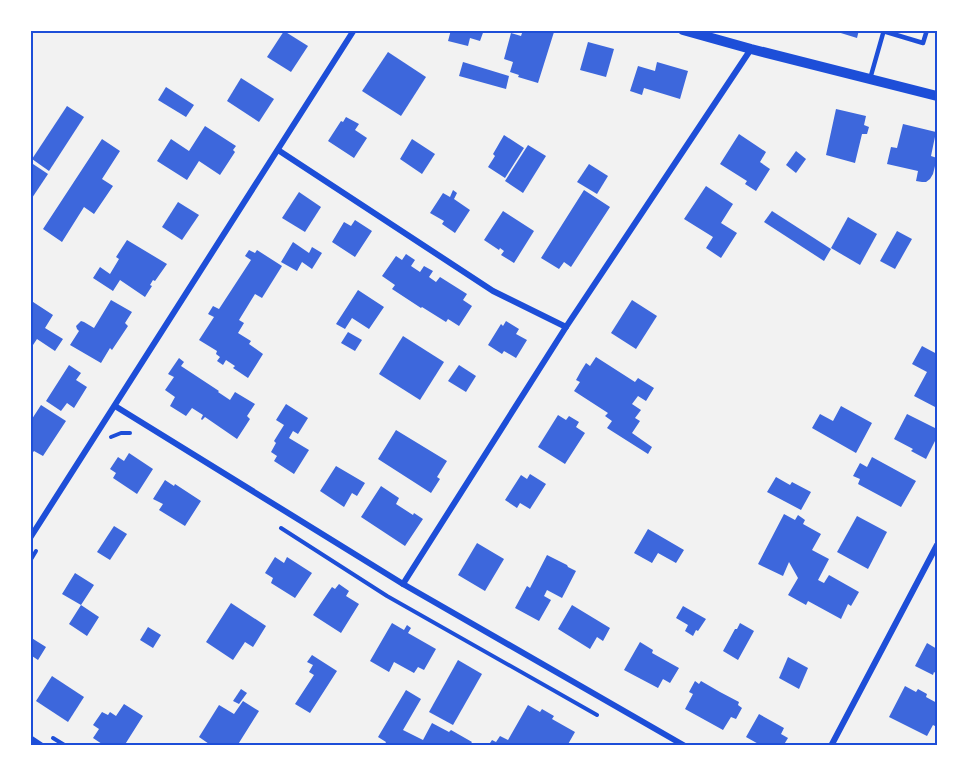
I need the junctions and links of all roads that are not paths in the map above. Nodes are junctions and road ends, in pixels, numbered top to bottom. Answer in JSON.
{"nodes":[{"id":1,"x":354,"y":30,"type":"edge"},
{"id":2,"x":683,"y":30,"type":"edge"},
{"id":3,"x":927,"y":30,"type":"edge"},
{"id":4,"x":884,"y":31,"type":"edge"},
{"id":5,"x":751,"y":49,"type":"junction"},
{"id":6,"x":870,"y":79,"type":"junction"},
{"id":7,"x":937,"y":96,"type":"edge"},
{"id":8,"x":278,"y":150,"type":"junction"},
{"id":9,"x":566,"y":327,"type":"junction"},
{"id":10,"x":115,"y":406,"type":"junction"},
{"id":11,"x":30,"y":538,"type":"edge"},
{"id":12,"x":937,"y":545,"type":"edge"},
{"id":13,"x":403,"y":584,"type":"junction"},
{"id":14,"x":30,"y":738,"type":"edge"},
{"id":15,"x":42,"y":746,"type":"edge"},
{"id":16,"x":685,"y":746,"type":"edge"},
{"id":17,"x":831,"y":746,"type":"edge"}],
"edges":[{"from":1,"to":8,"type":"street"},
{"from":2,"to":5,"type":"street"},
{"from":3,"to":4,"type":"lane"},
{"from":4,"to":6,"type":"lane"},
{"from":5,"to":6,"type":"street"},
{"from":5,"to":9,"type":"street"},
{"from":6,"to":7,"type":"street"},
{"from":8,"to":9,"type":"street"},
{"from":8,"to":10,"type":"street"},
{"from":9,"to":13,"type":"street"},
{"from":10,"to":11,"type":"street"},
{"from":10,"to":13,"type":"street"},
{"from":12,"to":17,"type":"street"},
{"from":13,"to":16,"type":"street"},
{"from":14,"to":15,"type":"street"}]}
